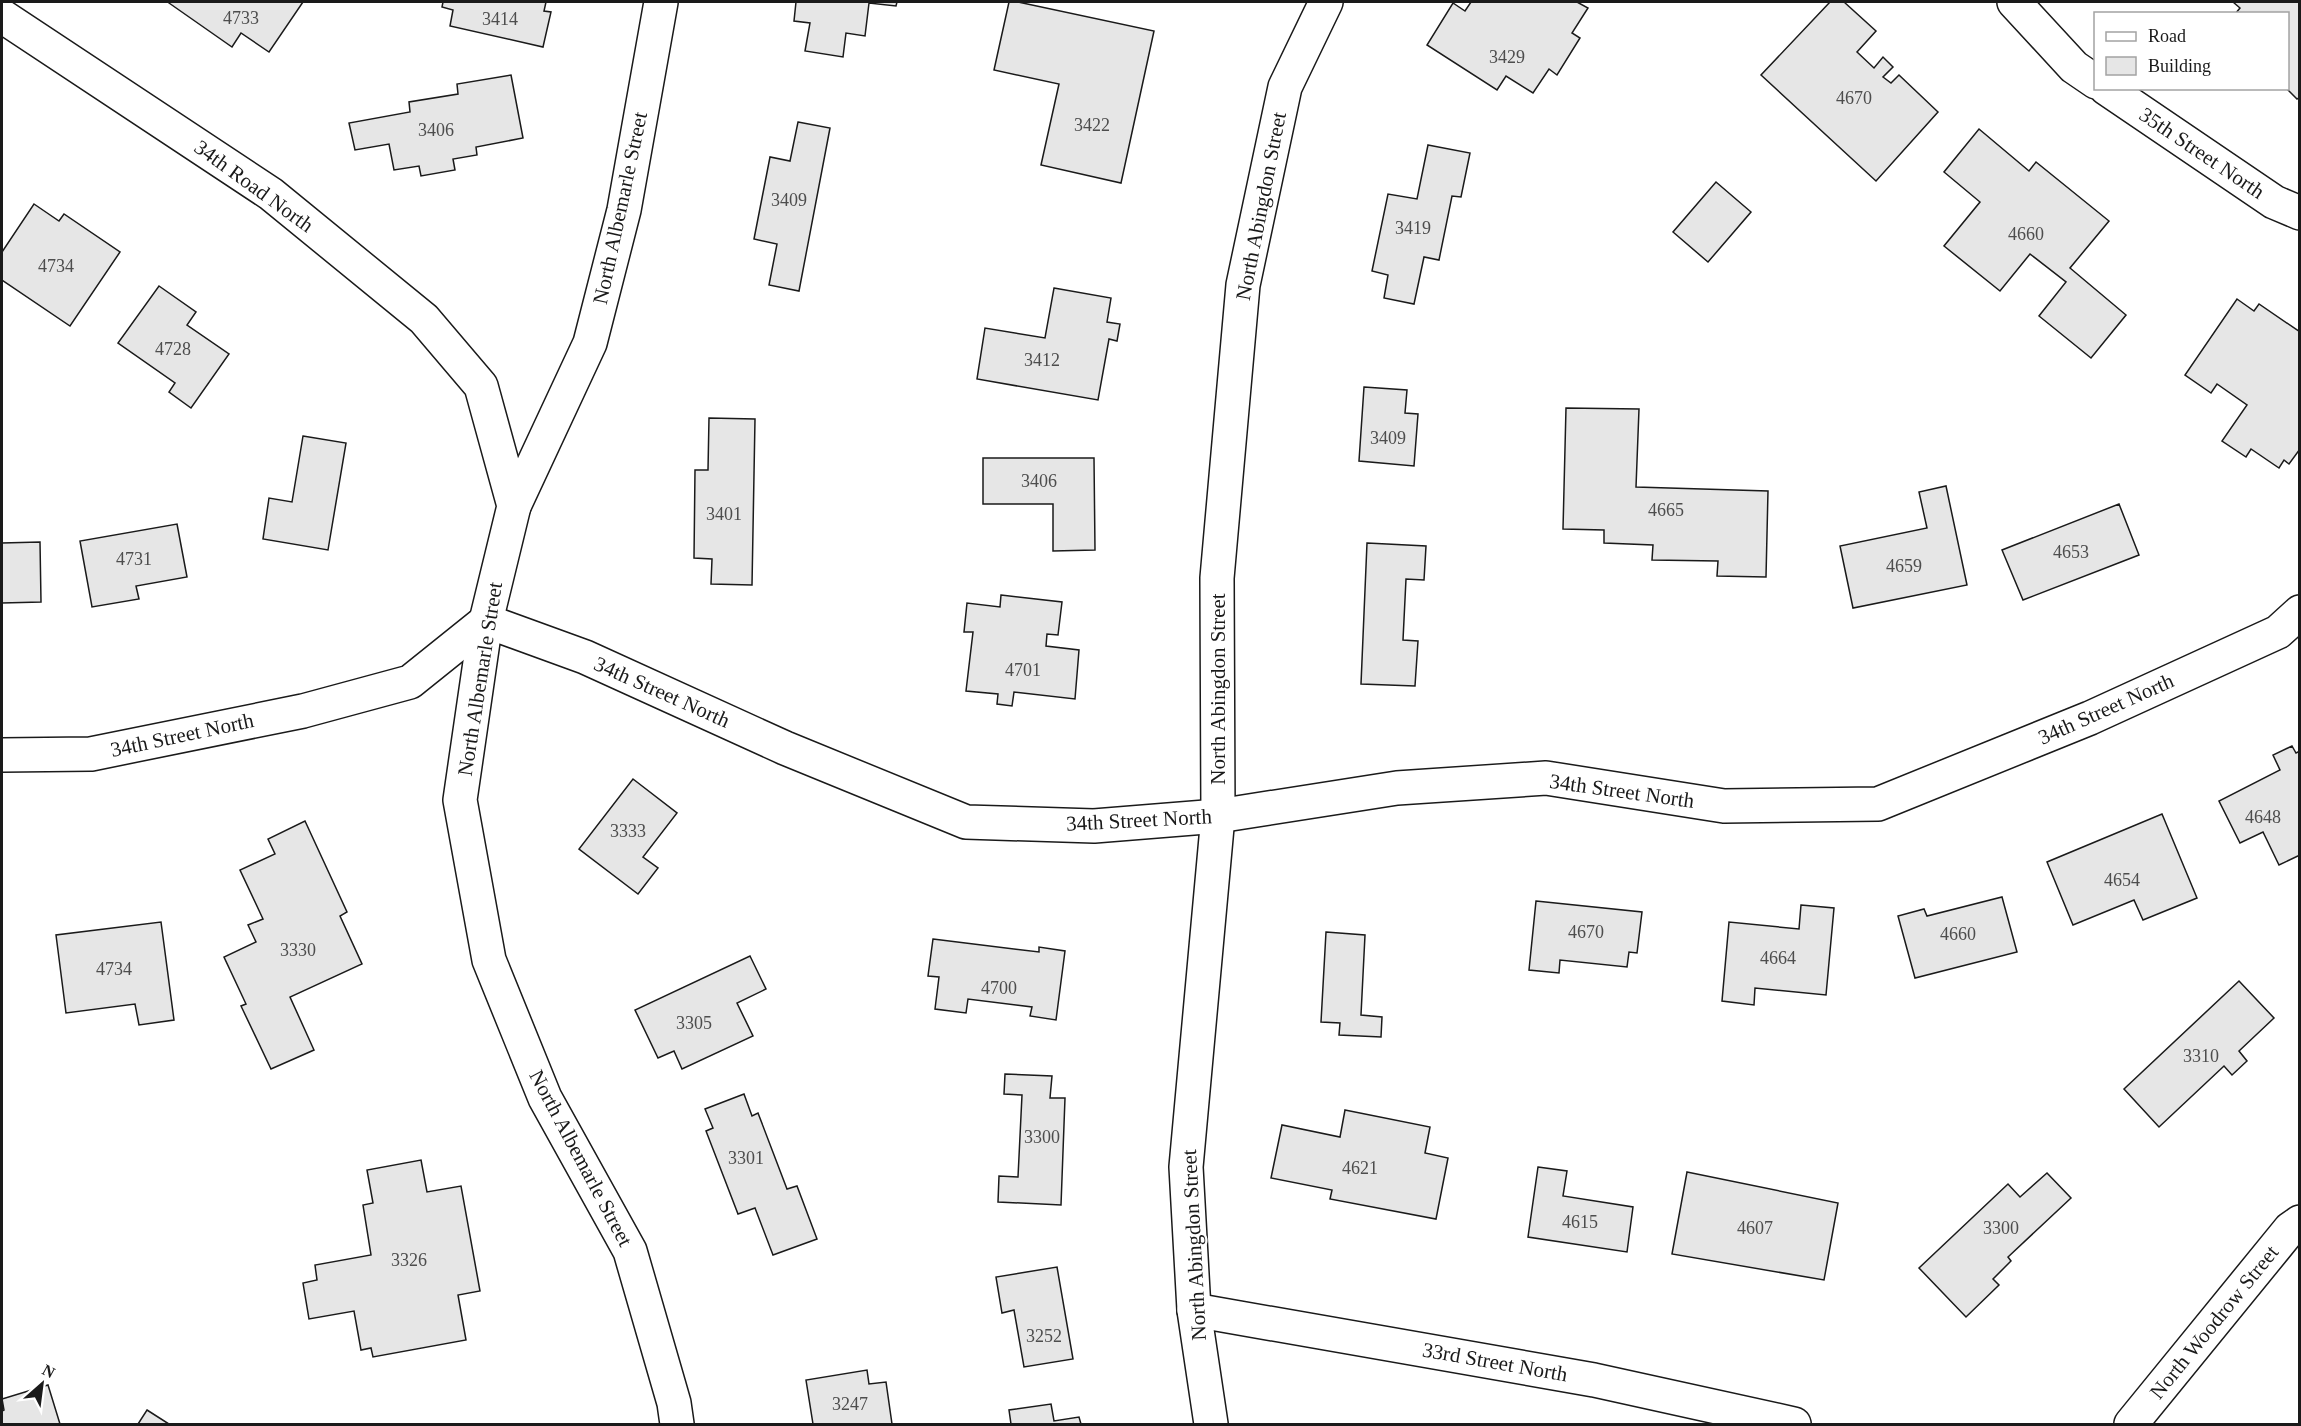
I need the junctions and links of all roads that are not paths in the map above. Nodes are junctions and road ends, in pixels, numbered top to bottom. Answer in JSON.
{"nodes":[{"id":1,"x":661,"y":2,"type":"edge"},
{"id":2,"x":1326,"y":2,"type":"edge"},
{"id":3,"x":2014,"y":2,"type":"edge"},
{"id":4,"x":2,"y":16,"type":"edge"},
{"id":5,"x":2094,"y":80,"type":"edge"},
{"id":6,"x":2109,"y":90,"type":"edge"},
{"id":7,"x":2300,"y":213,"type":"edge"},
{"id":8,"x":481,"y":386,"type":"joint"},
{"id":9,"x":514,"y":506,"type":"junction"},
{"id":10,"x":2300,"y":612,"type":"edge"},
{"id":11,"x":486,"y":621,"type":"junction"},
{"id":12,"x":2,"y":754,"type":"edge"},
{"id":13,"x":1218,"y":816,"type":"junction"},
{"id":14,"x":2300,"y":1222,"type":"edge"},
{"id":15,"x":1194,"y":1310,"type":"junction"},
{"id":16,"x":677,"y":1425,"type":"edge"},
{"id":17,"x":1211,"y":1425,"type":"edge"},
{"id":18,"x":1794,"y":1425,"type":"edge"},
{"id":19,"x":2131,"y":1425,"type":"edge"}],
"edges":[{"from":1,"to":9,"type":"street","name":"North Albemarle Street"},
{"from":2,"to":13,"type":"street","name":"North Abingdon Street"},
{"from":3,"to":5,"type":"street"},
{"from":4,"to":8,"type":"street","name":"34th Road North"},
{"from":6,"to":7,"type":"street","name":"35th Street North"},
{"from":8,"to":9,"type":"street","name":"North Albemarle Street"},
{"from":9,"to":11,"type":"street","name":"North Albemarle Street"},
{"from":10,"to":13,"type":"street","name":"34th Street North"},
{"from":11,"to":12,"type":"street","name":"34th Street North"},
{"from":11,"to":13,"type":"street","name":"34th Street North"},
{"from":11,"to":16,"type":"street","name":"North Albemarle Street"},
{"from":13,"to":15,"type":"street","name":"North Abingdon Street"},
{"from":14,"to":19,"type":"street","name":"North Woodrow Street"},
{"from":15,"to":17,"type":"street","name":"North Abingdon Street"},
{"from":15,"to":18,"type":"street","name":"33rd Street North"}]}
